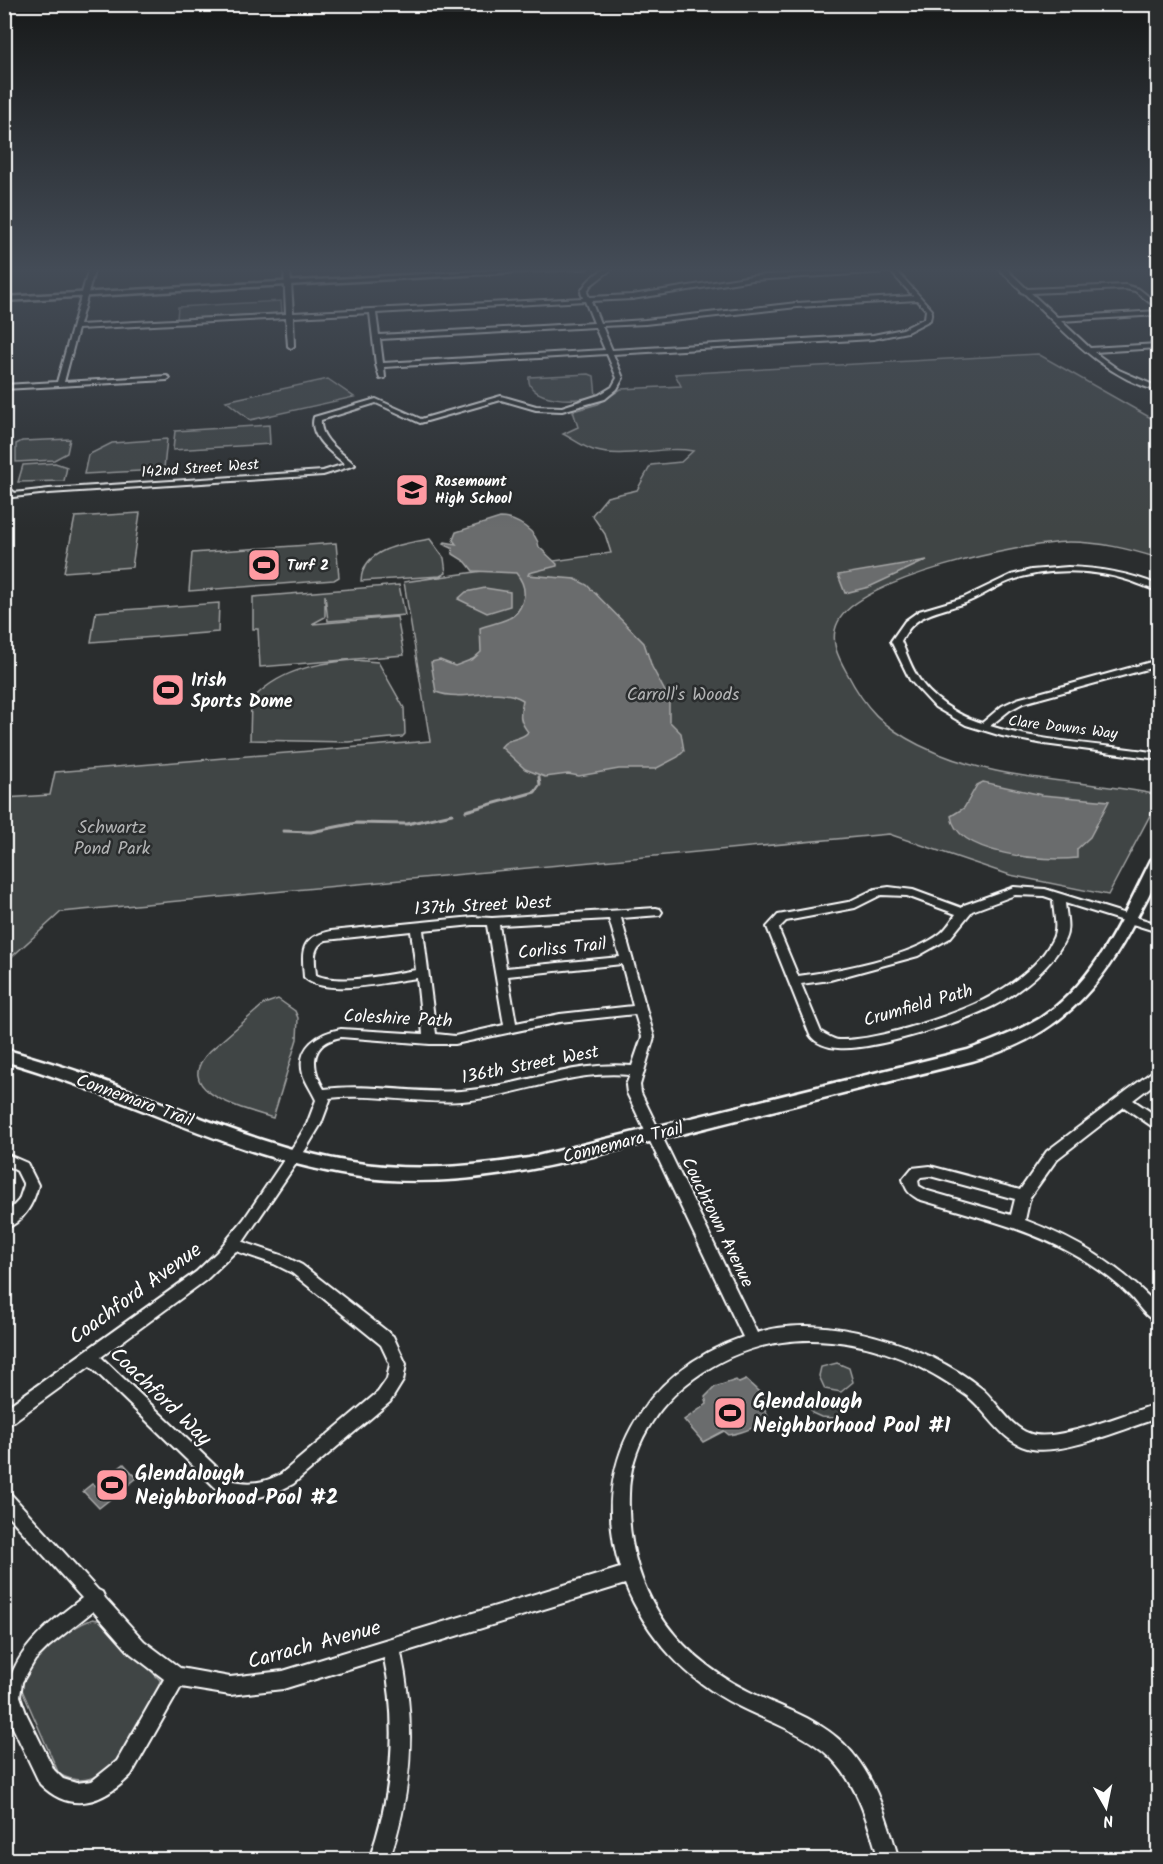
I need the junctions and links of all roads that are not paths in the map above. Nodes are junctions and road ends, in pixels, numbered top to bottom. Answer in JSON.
{"nodes":[{"id":1,"x":68,"y":355,"type":"edge"},
{"id":2,"x":378,"y":355,"type":"edge"},
{"id":3,"x":543,"y":355,"type":"edge"},
{"id":4,"x":610,"y":355,"type":"edge"},
{"id":5,"x":1094,"y":355,"type":"edge"},
{"id":6,"x":379,"y":365,"type":"junction"},
{"id":7,"x":167,"y":378,"type":"dead end"},
{"id":8,"x":382,"y":378,"type":"dead end"},
{"id":9,"x":60,"y":383,"type":"junction"},
{"id":10,"x":4,"y":387,"type":"edge"},
{"id":11,"x":1158,"y":389,"type":"edge"},
{"id":12,"x":5,"y":493,"type":"edge"},
{"id":13,"x":1158,"y":588,"type":"edge"},
{"id":14,"x":1158,"y":663,"type":"edge"},
{"id":15,"x":982,"y":728,"type":"junction"},
{"id":16,"x":1158,"y":756,"type":"edge"},
{"id":17,"x":1158,"y":860,"type":"edge"},
{"id":18,"x":1059,"y":897,"type":"junction"},
{"id":19,"x":656,"y":912,"type":"dead end"},
{"id":20,"x":964,"y":913,"type":"junction"},
{"id":21,"x":614,"y":915,"type":"junction"},
{"id":22,"x":1129,"y":918,"type":"junction"},
{"id":23,"x":492,"y":922,"type":"junction"},
{"id":24,"x":417,"y":927,"type":"junction"},
{"id":25,"x":1158,"y":928,"type":"edge"},
{"id":26,"x":627,"y":960,"type":"junction"},
{"id":27,"x":421,"y":973,"type":"junction"},
{"id":28,"x":501,"y":973,"type":"junction"},
{"id":29,"x":793,"y":981,"type":"junction"},
{"id":30,"x":640,"y":1010,"type":"junction"},
{"id":31,"x":511,"y":1028,"type":"junction"},
{"id":32,"x":430,"y":1040,"type":"junction"},
{"id":33,"x":5,"y":1056,"type":"edge"},
{"id":34,"x":638,"y":1071,"type":"junction"},
{"id":35,"x":1158,"y":1074,"type":"edge"},
{"id":36,"x":321,"y":1094,"type":"junction"},
{"id":37,"x":1124,"y":1101,"type":"junction"},
{"id":38,"x":1158,"y":1123,"type":"edge"},
{"id":39,"x":654,"y":1134,"type":"junction"},
{"id":40,"x":295,"y":1156,"type":"junction"},
{"id":41,"x":4,"y":1158,"type":"edge"},
{"id":42,"x":1023,"y":1196,"type":"junction"},
{"id":43,"x":1017,"y":1221,"type":"junction"},
{"id":44,"x":4,"y":1224,"type":"edge"},
{"id":45,"x":234,"y":1245,"type":"junction"},
{"id":46,"x":1158,"y":1316,"type":"edge"},
{"id":47,"x":753,"y":1341,"type":"junction"},
{"id":48,"x":90,"y":1356,"type":"junction"},
{"id":49,"x":1158,"y":1411,"type":"edge"},
{"id":50,"x":4,"y":1419,"type":"edge"},
{"id":51,"x":4,"y":1498,"type":"edge"},
{"id":52,"x":629,"y":1574,"type":"junction"},
{"id":53,"x":96,"y":1598,"type":"junction"},
{"id":54,"x":391,"y":1647,"type":"junction"},
{"id":55,"x":176,"y":1677,"type":"junction"},
{"id":56,"x":380,"y":1860,"type":"edge"},
{"id":57,"x":889,"y":1860,"type":"edge"}],
"edges":[{"from":1,"to":9,"type":"street"},
{"from":2,"to":6,"type":"street"},
{"from":3,"to":6,"type":"street"},
{"from":4,"to":12,"type":"street","name":"142nd Street West"},
{"from":5,"to":11,"type":"street"},
{"from":6,"to":8,"type":"street"},
{"from":7,"to":9,"type":"street"},
{"from":9,"to":10,"type":"street"},
{"from":13,"to":15,"type":"street","name":"Clare Downs Way"},
{"from":14,"to":15,"type":"street"},
{"from":15,"to":16,"type":"street","name":"Clare Downs Way"},
{"from":17,"to":22,"type":"street","name":"Connemara Trail"},
{"from":18,"to":20,"type":"street"},
{"from":18,"to":22,"type":"street"},
{"from":18,"to":29,"type":"street","name":"Crumfield Path"},
{"from":19,"to":21,"type":"street","name":"137th Street West"},
{"from":20,"to":29,"type":"street"},
{"from":20,"to":29,"type":"street"},
{"from":21,"to":23,"type":"street","name":"137th Street West"},
{"from":21,"to":26,"type":"street","name":"Couchtown Avenue"},
{"from":22,"to":25,"type":"street"},
{"from":22,"to":39,"type":"street","name":"Connemara Trail"},
{"from":23,"to":24,"type":"street","name":"137th Street West"},
{"from":23,"to":28,"type":"street"},
{"from":24,"to":27,"type":"street"},
{"from":24,"to":27,"type":"street","name":"137th Street West"},
{"from":26,"to":28,"type":"street","name":"Corliss Trail"},
{"from":26,"to":30,"type":"street","name":"Couchtown Avenue"},
{"from":27,"to":32,"type":"street"},
{"from":28,"to":31,"type":"street"},
{"from":30,"to":31,"type":"street","name":"Coleshire Path"},
{"from":30,"to":34,"type":"street","name":"Couchtown Avenue"},
{"from":31,"to":32,"type":"street","name":"Coleshire Path"},
{"from":32,"to":36,"type":"street","name":"Coleshire Path"},
{"from":33,"to":40,"type":"street","name":"Connemara Trail"},
{"from":34,"to":36,"type":"street","name":"136th Street West"},
{"from":34,"to":39,"type":"street","name":"Couchtown Avenue"},
{"from":35,"to":37,"type":"street"},
{"from":36,"to":40,"type":"street"},
{"from":37,"to":38,"type":"street"},
{"from":37,"to":42,"type":"street"},
{"from":39,"to":40,"type":"street","name":"Connemara Trail"},
{"from":39,"to":47,"type":"street","name":"Couchtown Avenue"},
{"from":40,"to":45,"type":"street","name":"Coachford Avenue"},
{"from":41,"to":44,"type":"street"},
{"from":42,"to":43,"type":"street"},
{"from":42,"to":43,"type":"street"},
{"from":43,"to":46,"type":"street"},
{"from":45,"to":48,"type":"street","name":"Coachford Avenue"},
{"from":45,"to":48,"type":"street","name":"Coachford Way"},
{"from":47,"to":49,"type":"street"},
{"from":47,"to":52,"type":"street"},
{"from":48,"to":50,"type":"street","name":"Coachford Avenue"},
{"from":51,"to":53,"type":"street","name":"Carrach Avenue"},
{"from":52,"to":54,"type":"street","name":"Carrach Avenue"},
{"from":52,"to":57,"type":"street"},
{"from":53,"to":55,"type":"street","name":"Carrach Avenue"},
{"from":53,"to":55,"type":"street"},
{"from":54,"to":55,"type":"street","name":"Carrach Avenue"},
{"from":54,"to":56,"type":"street"}]}
